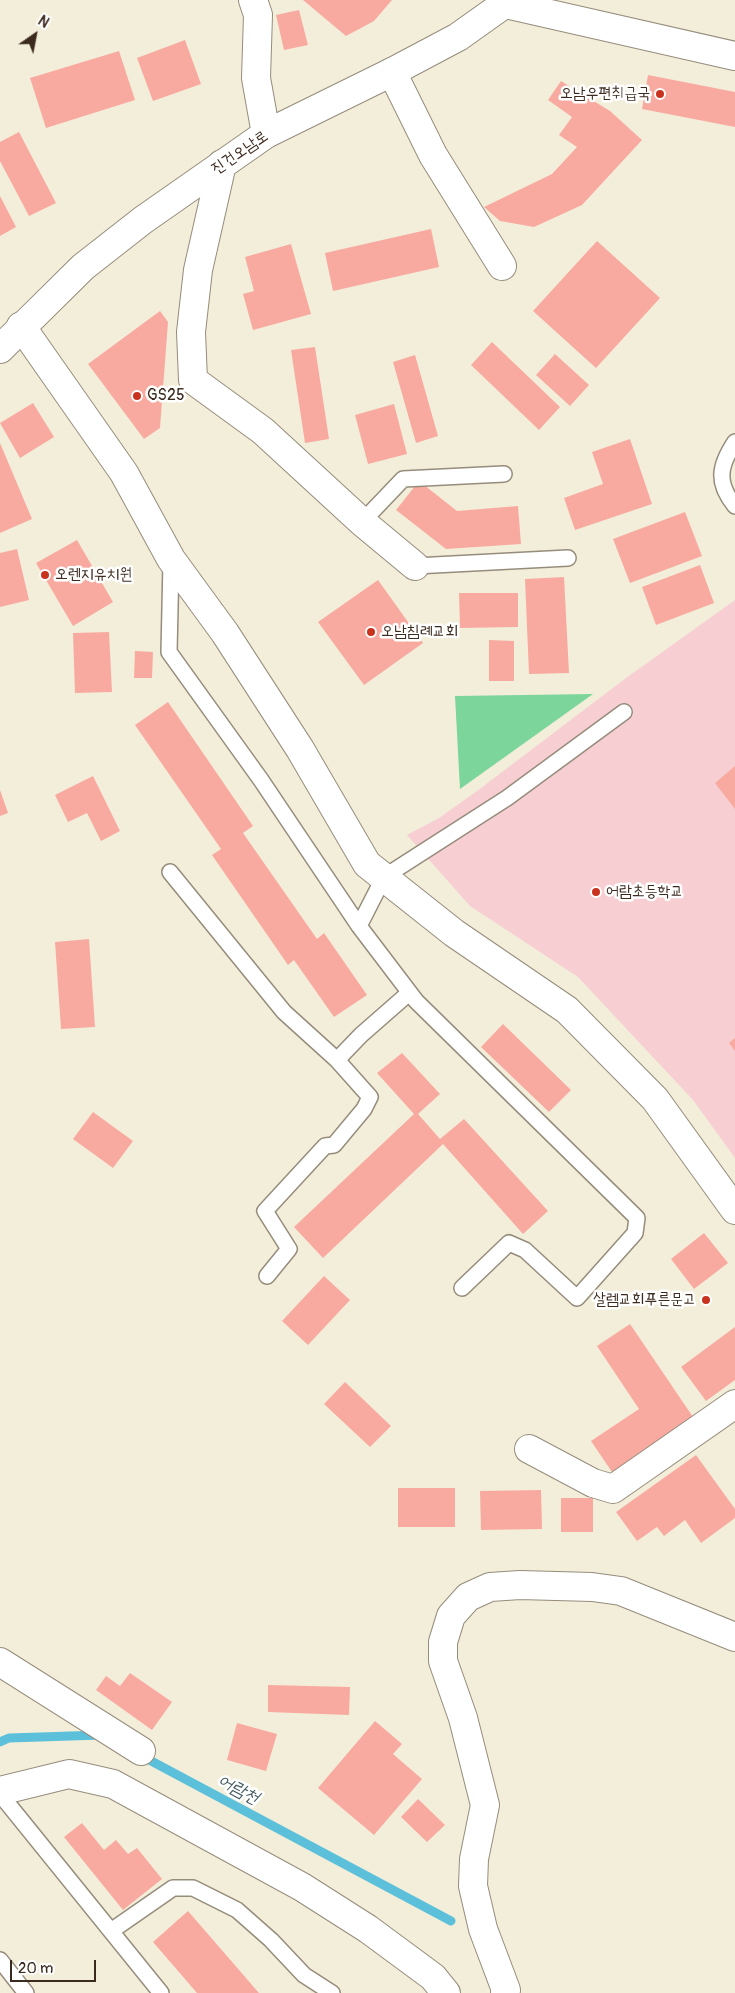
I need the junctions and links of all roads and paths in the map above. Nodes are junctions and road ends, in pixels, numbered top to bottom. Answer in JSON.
{"nodes":[{"id":1,"x":253,"y":0,"type":"edge"},
{"id":2,"x":507,"y":1,"type":"edge"},
{"id":3,"x":735,"y":56,"type":"edge"},
{"id":4,"x":392,"y":72,"type":"junction"},
{"id":5,"x":266,"y":134,"type":"junction"},
{"id":6,"x":222,"y":164,"type":"junction"},
{"id":7,"x":502,"y":266,"type":"dead end"},
{"id":8,"x":21,"y":326,"type":"junction"},
{"id":9,"x":0,"y":349,"type":"edge"},
{"id":10,"x":735,"y":442,"type":"edge"},
{"id":11,"x":504,"y":474,"type":"dead end"},
{"id":12,"x":735,"y":506,"type":"edge"},
{"id":13,"x":362,"y":522,"type":"junction"},
{"id":14,"x":568,"y":558,"type":"dead end"},
{"id":15,"x":171,"y":559,"type":"junction"},
{"id":16,"x":415,"y":566,"type":"joint"},
{"id":17,"x":624,"y":712,"type":"dead end"},
{"id":18,"x":170,"y":872,"type":"dead end"},
{"id":19,"x":384,"y":877,"type":"junction"},
{"id":20,"x":359,"y":926,"type":"junction"},
{"id":21,"x":409,"y":993,"type":"junction"},
{"id":22,"x":337,"y":1060,"type":"junction"},
{"id":23,"x":735,"y":1210,"type":"edge"},
{"id":24,"x":267,"y":1276,"type":"dead end"},
{"id":25,"x":462,"y":1288,"type":"dead end"},
{"id":26,"x":735,"y":1404,"type":"edge"},
{"id":27,"x":529,"y":1449,"type":"dead end"},
{"id":28,"x":735,"y":1637,"type":"edge"},
{"id":29,"x":0,"y":1662,"type":"edge"},
{"id":30,"x":141,"y":1751,"type":"dead end"},
{"id":31,"x":0,"y":1793,"type":"edge"},
{"id":32,"x":111,"y":1931,"type":"junction"},
{"id":33,"x":0,"y":1960,"type":"edge"},
{"id":34,"x":26,"y":1993,"type":"edge"},
{"id":35,"x":161,"y":1993,"type":"edge"},
{"id":36,"x":332,"y":1993,"type":"edge"},
{"id":37,"x":446,"y":1993,"type":"edge"},
{"id":38,"x":505,"y":1993,"type":"edge"}],
"edges":[{"from":1,"to":5,"type":"street"},
{"from":2,"to":3,"type":"street"},
{"from":2,"to":4,"type":"street","name":"진건오남로"},
{"from":4,"to":5,"type":"street","name":"진건오남로"},
{"from":4,"to":7,"type":"street"},
{"from":5,"to":6,"type":"street","name":"진건오남로"},
{"from":6,"to":8,"type":"street","name":"진건오남로"},
{"from":6,"to":13,"type":"street"},
{"from":8,"to":9,"type":"street","name":"진건오남로"},
{"from":8,"to":15,"type":"street"},
{"from":10,"to":12,"type":"lane"},
{"from":11,"to":13,"type":"lane"},
{"from":13,"to":16,"type":"street"},
{"from":14,"to":16,"type":"lane"},
{"from":15,"to":19,"type":"street"},
{"from":15,"to":20,"type":"lane"},
{"from":17,"to":19,"type":"lane"},
{"from":18,"to":22,"type":"lane"},
{"from":19,"to":20,"type":"lane"},
{"from":19,"to":23,"type":"street"},
{"from":20,"to":21,"type":"lane"},
{"from":21,"to":22,"type":"lane"},
{"from":21,"to":25,"type":"lane"},
{"from":22,"to":24,"type":"lane"},
{"from":26,"to":27,"type":"street"},
{"from":28,"to":38,"type":"street"},
{"from":29,"to":30,"type":"street"},
{"from":31,"to":32,"type":"lane"},
{"from":31,"to":37,"type":"street"},
{"from":32,"to":35,"type":"lane"},
{"from":32,"to":36,"type":"lane"},
{"from":33,"to":34,"type":"lane"}]}
